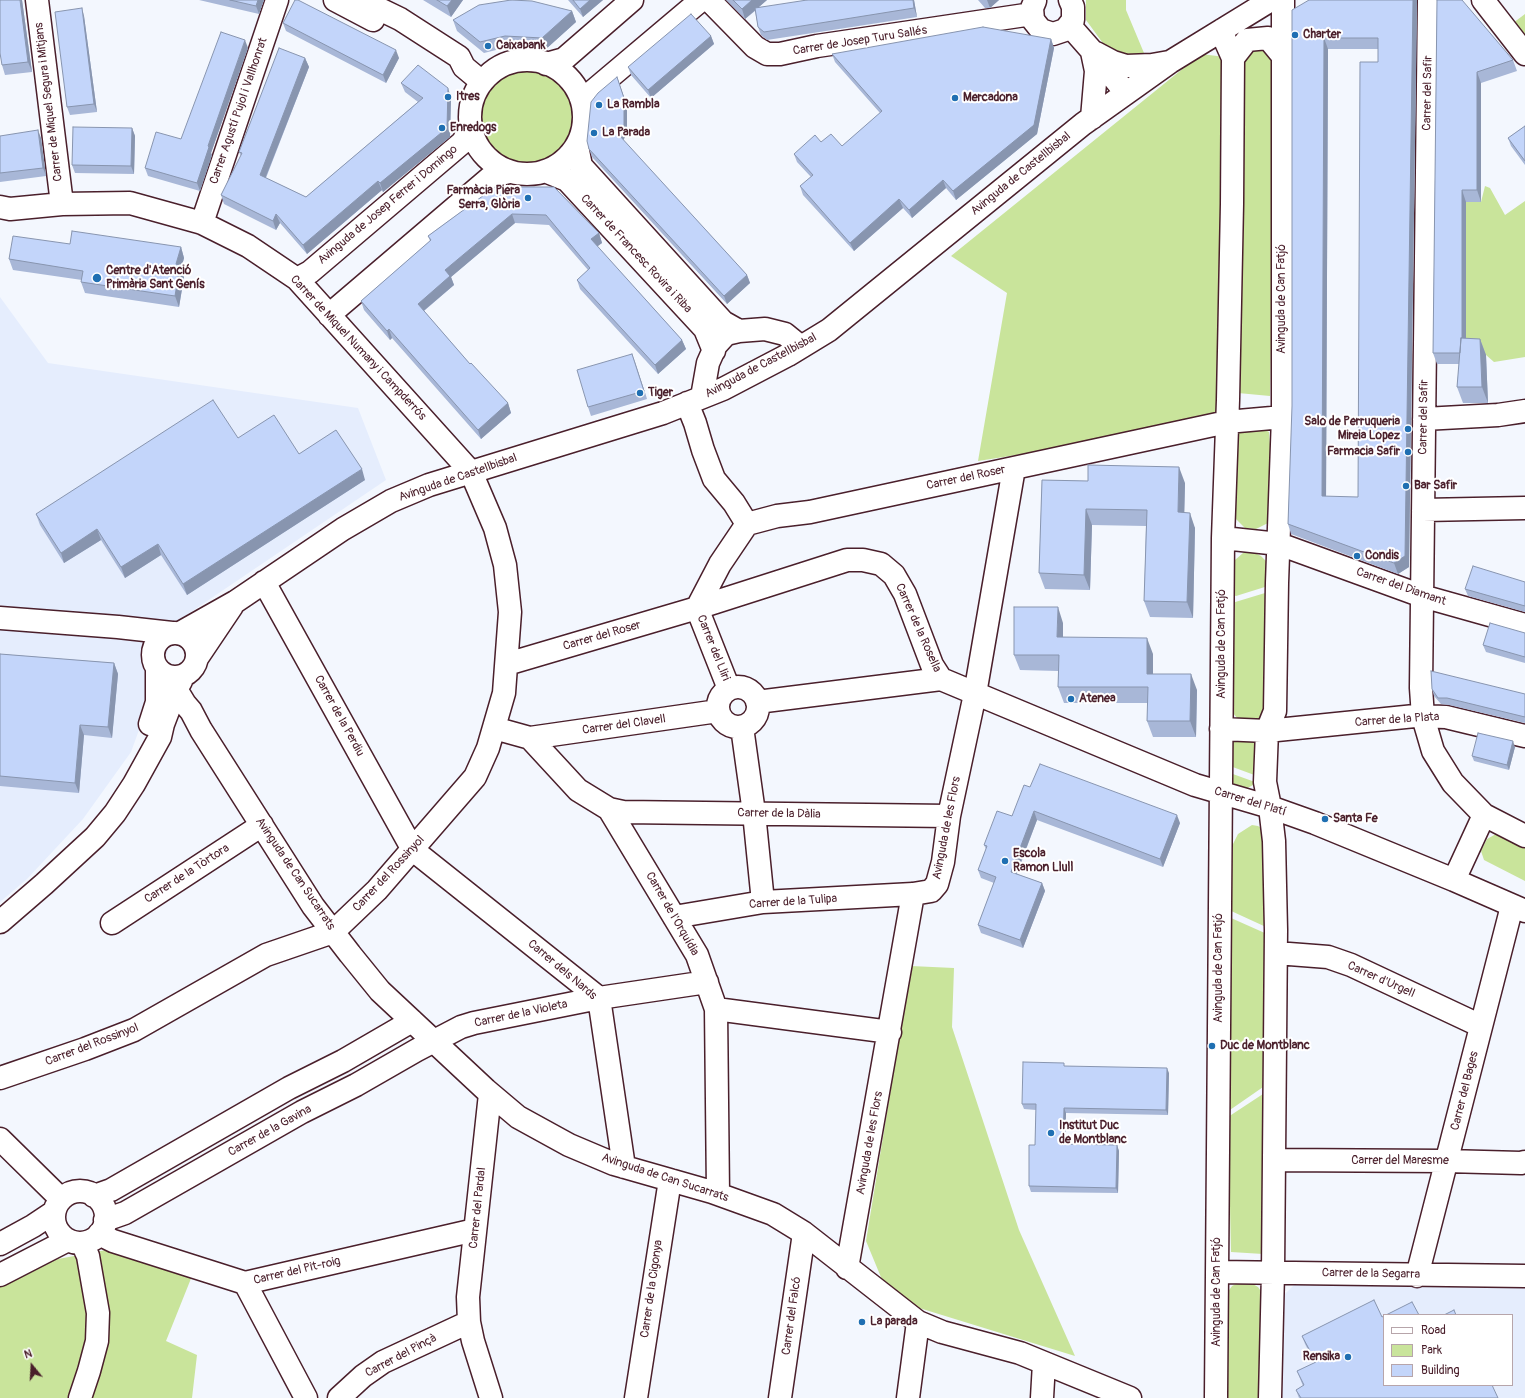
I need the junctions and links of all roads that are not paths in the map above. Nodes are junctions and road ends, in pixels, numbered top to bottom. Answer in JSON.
{"nodes":[{"id":1,"x":37,"y":0,"type":"edge"},
{"id":2,"x":277,"y":0,"type":"edge"},
{"id":3,"x":335,"y":0,"type":"edge"},
{"id":4,"x":361,"y":0,"type":"edge"},
{"id":5,"x":632,"y":0,"type":"edge"},
{"id":6,"x":701,"y":0,"type":"edge"},
{"id":7,"x":709,"y":0,"type":"edge"},
{"id":8,"x":1070,"y":0,"type":"edge"},
{"id":9,"x":1271,"y":0,"type":"edge"},
{"id":10,"x":1283,"y":0,"type":"edge"},
{"id":11,"x":1429,"y":0,"type":"edge"},
{"id":12,"x":1483,"y":0,"type":"edge"},
{"id":13,"x":1034,"y":7,"type":"edge"},
{"id":14,"x":1070,"y":26,"type":"junction"},
{"id":15,"x":1222,"y":30,"type":"junction"},
{"id":16,"x":1092,"y":50,"type":"junction"},
{"id":17,"x":1525,"y":54,"type":"edge"},
{"id":18,"x":1282,"y":55,"type":"junction"},
{"id":19,"x":1233,"y":58,"type":"junction"},
{"id":20,"x":1170,"y":62,"type":"junction"},
{"id":21,"x":546,"y":64,"type":"junction"},
{"id":22,"x":464,"y":67,"type":"junction"},
{"id":23,"x":482,"y":82,"type":"junction"},
{"id":24,"x":1126,"y":94,"type":"junction"},
{"id":25,"x":583,"y":104,"type":"junction"},
{"id":26,"x":1092,"y":118,"type":"junction"},
{"id":27,"x":471,"y":124,"type":"junction"},
{"id":28,"x":577,"y":146,"type":"junction"},
{"id":29,"x":545,"y":171,"type":"junction"},
{"id":30,"x":510,"y":172,"type":"junction"},
{"id":31,"x":60,"y":195,"type":"junction"},
{"id":32,"x":0,"y":206,"type":"edge"},
{"id":33,"x":202,"y":223,"type":"junction"},
{"id":34,"x":297,"y":279,"type":"junction"},
{"id":35,"x":329,"y":314,"type":"junction"},
{"id":36,"x":739,"y":331,"type":"junction"},
{"id":37,"x":801,"y":347,"type":"junction"},
{"id":38,"x":714,"y":351,"type":"junction"},
{"id":39,"x":694,"y":400,"type":"junction"},
{"id":40,"x":1525,"y":411,"type":"edge"},
{"id":41,"x":1283,"y":417,"type":"junction"},
{"id":42,"x":1424,"y":419,"type":"junction"},
{"id":43,"x":1227,"y":422,"type":"junction"},
{"id":44,"x":1014,"y":468,"type":"junction"},
{"id":45,"x":471,"y":472,"type":"junction"},
{"id":46,"x":1525,"y":508,"type":"edge"},
{"id":47,"x":1423,"y":510,"type":"junction"},
{"id":48,"x":747,"y":524,"type":"junction"},
{"id":49,"x":1222,"y":538,"type":"junction"},
{"id":50,"x":1279,"y":544,"type":"junction"},
{"id":51,"x":863,"y":560,"type":"joint"},
{"id":52,"x":264,"y":582,"type":"junction"},
{"id":53,"x":1422,"y":596,"type":"junction"},
{"id":54,"x":235,"y":602,"type":"junction"},
{"id":55,"x":697,"y":608,"type":"junction"},
{"id":56,"x":0,"y":618,"type":"edge"},
{"id":57,"x":1525,"y":625,"type":"edge"},
{"id":58,"x":118,"y":626,"type":"junction"},
{"id":59,"x":176,"y":633,"type":"junction"},
{"id":60,"x":507,"y":664,"type":"junction"},
{"id":61,"x":175,"y":671,"type":"junction"},
{"id":62,"x":941,"y":679,"type":"junction"},
{"id":63,"x":729,"y":689,"type":"junction"},
{"id":64,"x":975,"y":694,"type":"junction"},
{"id":65,"x":757,"y":702,"type":"junction"},
{"id":66,"x":718,"y":711,"type":"junction"},
{"id":67,"x":1423,"y":717,"type":"junction"},
{"id":68,"x":742,"y":727,"type":"junction"},
{"id":69,"x":494,"y":728,"type":"junction"},
{"id":70,"x":1221,"y":729,"type":"junction"},
{"id":71,"x":201,"y":730,"type":"junction"},
{"id":72,"x":1267,"y":731,"type":"junction"},
{"id":73,"x":1525,"y":736,"type":"edge"},
{"id":74,"x":160,"y":737,"type":"junction"},
{"id":75,"x":530,"y":738,"type":"junction"},
{"id":76,"x":134,"y":784,"type":"junction"},
{"id":77,"x":1220,"y":792,"type":"junction"},
{"id":78,"x":1270,"y":806,"type":"junction"},
{"id":79,"x":609,"y":810,"type":"junction"},
{"id":80,"x":754,"y":813,"type":"junction"},
{"id":81,"x":1484,"y":815,"type":"junction"},
{"id":82,"x":948,"y":816,"type":"junction"},
{"id":83,"x":262,"y":825,"type":"junction"},
{"id":84,"x":1525,"y":836,"type":"edge"},
{"id":85,"x":413,"y":850,"type":"junction"},
{"id":86,"x":1454,"y":880,"type":"junction"},
{"id":87,"x":913,"y":894,"type":"junction"},
{"id":88,"x":763,"y":902,"type":"junction"},
{"id":89,"x":1519,"y":908,"type":"edge"},
{"id":90,"x":674,"y":917,"type":"junction"},
{"id":91,"x":0,"y":922,"type":"edge"},
{"id":92,"x":112,"y":923,"type":"dead end"},
{"id":93,"x":333,"y":932,"type":"junction"},
{"id":94,"x":1276,"y":953,"type":"junction"},
{"id":95,"x":706,"y":982,"type":"junction"},
{"id":96,"x":599,"y":998,"type":"junction"},
{"id":97,"x":716,"y":1009,"type":"junction"},
{"id":98,"x":412,"y":1021,"type":"junction"},
{"id":99,"x":1481,"y":1026,"type":"junction"},
{"id":100,"x":890,"y":1032,"type":"junction"},
{"id":101,"x":434,"y":1042,"type":"junction"},
{"id":102,"x":0,"y":1078,"type":"edge"},
{"id":103,"x":490,"y":1094,"type":"junction"},
{"id":104,"x":0,"y":1139,"type":"edge"},
{"id":105,"x":1274,"y":1160,"type":"junction"},
{"id":106,"x":1446,"y":1161,"type":"junction"},
{"id":107,"x":1525,"y":1162,"type":"edge"},
{"id":108,"x":624,"y":1166,"type":"junction"},
{"id":109,"x":670,"y":1180,"type":"junction"},
{"id":110,"x":718,"y":1194,"type":"junction"},
{"id":111,"x":94,"y":1196,"type":"junction"},
{"id":112,"x":58,"y":1206,"type":"junction"},
{"id":113,"x":475,"y":1230,"type":"junction"},
{"id":114,"x":804,"y":1233,"type":"junction"},
{"id":115,"x":88,"y":1234,"type":"junction"},
{"id":116,"x":0,"y":1244,"type":"edge"},
{"id":117,"x":847,"y":1268,"type":"junction"},
{"id":118,"x":1217,"y":1272,"type":"junction"},
{"id":119,"x":1273,"y":1272,"type":"junction"},
{"id":120,"x":0,"y":1275,"type":"edge"},
{"id":121,"x":1417,"y":1276,"type":"junction"},
{"id":122,"x":1525,"y":1276,"type":"edge"},
{"id":123,"x":245,"y":1283,"type":"junction"},
{"id":124,"x":469,"y":1322,"type":"junction"},
{"id":125,"x":918,"y":1322,"type":"junction"},
{"id":126,"x":1044,"y":1363,"type":"junction"},
{"id":127,"x":80,"y":1398,"type":"edge"},
{"id":128,"x":306,"y":1398,"type":"edge"},
{"id":129,"x":339,"y":1398,"type":"edge"},
{"id":130,"x":491,"y":1398,"type":"edge"},
{"id":131,"x":636,"y":1398,"type":"edge"},
{"id":132,"x":780,"y":1398,"type":"edge"},
{"id":133,"x":908,"y":1398,"type":"edge"},
{"id":134,"x":1042,"y":1398,"type":"edge"},
{"id":135,"x":1130,"y":1398,"type":"edge"},
{"id":136,"x":1216,"y":1398,"type":"edge"},
{"id":137,"x":1270,"y":1398,"type":"edge"}],
"edges":[{"from":1,"to":31,"type":"street","name":"Carrer de Miquel Segura i Mitjans"},
{"from":2,"to":33,"type":"street","name":"Carrer Agustí Pujol i Vallhonrat"},
{"from":3,"to":22,"type":"street"},
{"from":4,"to":22,"type":"street"},
{"from":5,"to":21,"type":"street"},
{"from":6,"to":25,"type":"street"},
{"from":7,"to":13,"type":"street","name":"Carrer de Josep Turu Sallés"},
{"from":8,"to":14,"type":"street"},
{"from":9,"to":15,"type":"street","name":"Avinguda de Castellbisbal"},
{"from":10,"to":18,"type":"street","name":"Avinguda de Can Fatjó"},
{"from":11,"to":42,"type":"street","name":"Carrer del Safir"},
{"from":12,"to":17,"type":"street"},
{"from":13,"to":14,"type":"street"},
{"from":14,"to":16,"type":"street"},
{"from":15,"to":19,"type":"street","name":"Avinguda de Can Fatjó"},
{"from":15,"to":20,"type":"street","name":"Avinguda de Castellbisbal"},
{"from":16,"to":20,"type":"street"},
{"from":16,"to":24,"type":"street"},
{"from":16,"to":26,"type":"street"},
{"from":18,"to":19,"type":"street"},
{"from":18,"to":41,"type":"street","name":"Avinguda de Can Fatjó"},
{"from":19,"to":43,"type":"street","name":"Avinguda de Can Fatjó"},
{"from":20,"to":24,"type":"street","name":"Avinguda de Castellbisbal"},
{"from":21,"to":23,"type":"street"},
{"from":21,"to":25,"type":"street"},
{"from":22,"to":23,"type":"street"},
{"from":23,"to":27,"type":"street"},
{"from":24,"to":26,"type":"street","name":"Avinguda de Castellbisbal"},
{"from":25,"to":28,"type":"street"},
{"from":26,"to":37,"type":"street","name":"Avinguda de Castellbisbal"},
{"from":27,"to":30,"type":"street"},
{"from":27,"to":34,"type":"street","name":"Avinguda de Josep Ferrer i Domingo"},
{"from":28,"to":29,"type":"street"},
{"from":28,"to":36,"type":"street","name":"Carrer de Francesc Rovira i Riba"},
{"from":29,"to":30,"type":"street"},
{"from":29,"to":38,"type":"street","name":"Carrer de Francesc Rovira i Riba"},
{"from":30,"to":35,"type":"street"},
{"from":31,"to":32,"type":"street","name":"Carrer de Miquel Numany i Campderrós"},
{"from":31,"to":33,"type":"street","name":"Carrer de Miquel Numany i Campderrós"},
{"from":33,"to":34,"type":"street","name":"Carrer de Miquel Numany i Campderrós"},
{"from":34,"to":35,"type":"street","name":"Carrer de Miquel Numany i Campderrós"},
{"from":35,"to":45,"type":"street","name":"Carrer de Miquel Numany i Campderrós"},
{"from":36,"to":37,"type":"street"},
{"from":36,"to":38,"type":"street"},
{"from":37,"to":39,"type":"street","name":"Avinguda de Castellbisbal"},
{"from":38,"to":39,"type":"street"},
{"from":39,"to":45,"type":"street","name":"Avinguda de Castellbisbal"},
{"from":39,"to":48,"type":"street"},
{"from":40,"to":42,"type":"street"},
{"from":41,"to":43,"type":"street","name":"Carrer del Roser"},
{"from":41,"to":50,"type":"street","name":"Avinguda de Can Fatjó"},
{"from":42,"to":47,"type":"street","name":"Carrer del Safir"},
{"from":43,"to":44,"type":"street","name":"Carrer del Roser"},
{"from":43,"to":49,"type":"street","name":"Avinguda de Can Fatjó"},
{"from":44,"to":48,"type":"street","name":"Carrer del Roser"},
{"from":44,"to":64,"type":"street","name":"Avinguda de les Flors"},
{"from":45,"to":52,"type":"street","name":"Avinguda de Castellbisbal"},
{"from":45,"to":60,"type":"street","name":"Carrer del Rossinyol"},
{"from":46,"to":47,"type":"street"},
{"from":47,"to":53,"type":"street","name":"Carrer del Safir"},
{"from":48,"to":55,"type":"street"},
{"from":49,"to":50,"type":"street"},
{"from":49,"to":70,"type":"street","name":"Avinguda de Can Fatjó"},
{"from":50,"to":53,"type":"street","name":"Carrer del Diamant"},
{"from":50,"to":72,"type":"street","name":"Avinguda de Can Fatjó"},
{"from":51,"to":55,"type":"street","name":"Carrer del Roser"},
{"from":51,"to":62,"type":"street","name":"Carrer de la Rosella"},
{"from":52,"to":54,"type":"street","name":"Avinguda de Castellbisbal"},
{"from":52,"to":85,"type":"street","name":"Carrer de la Perdiu"},
{"from":53,"to":57,"type":"street","name":"Carrer del Diamant"},
{"from":53,"to":67,"type":"street","name":"Carrer del Safir"},
{"from":54,"to":59,"type":"street","name":"Avinguda de Castellbisbal"},
{"from":54,"to":61,"type":"street","name":"Avinguda de Castellbisbal"},
{"from":55,"to":60,"type":"street","name":"Carrer del Roser"},
{"from":55,"to":63,"type":"street","name":"Carrer del Lliri"},
{"from":56,"to":58,"type":"street"},
{"from":58,"to":59,"type":"street"},
{"from":58,"to":61,"type":"street"},
{"from":59,"to":61,"type":"street"},
{"from":59,"to":61,"type":"street","name":"Avinguda de Castellbisbal"},
{"from":60,"to":69,"type":"street","name":"Carrer del Rossinyol"},
{"from":61,"to":71,"type":"street","name":"Avinguda de Can Sucarrats"},
{"from":61,"to":74,"type":"street","name":"Avinguda de Castellbisbal"},
{"from":61,"to":76,"type":"street","name":"Avinguda de Castellbisbal"},
{"from":62,"to":64,"type":"street","name":"Carrer de la Rosella"},
{"from":62,"to":65,"type":"street"},
{"from":63,"to":65,"type":"street"},
{"from":63,"to":66,"type":"street"},
{"from":64,"to":77,"type":"street","name":"Carrer del Platí"},
{"from":64,"to":82,"type":"street","name":"Avinguda de les Flors"},
{"from":65,"to":68,"type":"street"},
{"from":66,"to":68,"type":"street"},
{"from":66,"to":75,"type":"street","name":"Carrer del Clavell"},
{"from":67,"to":72,"type":"street","name":"Carrer de la Plata"},
{"from":67,"to":73,"type":"street","name":"Carrer de la Plata"},
{"from":67,"to":81,"type":"street","name":"Carrer del Safir"},
{"from":68,"to":80,"type":"street"},
{"from":69,"to":75,"type":"street"},
{"from":69,"to":85,"type":"street","name":"Carrer del Rossinyol"},
{"from":70,"to":72,"type":"street","name":"Carrer de la Plata"},
{"from":70,"to":77,"type":"street","name":"Avinguda de Can Fatjó"},
{"from":71,"to":74,"type":"street"},
{"from":71,"to":83,"type":"street","name":"Avinguda de Can Sucarrats"},
{"from":72,"to":78,"type":"street","name":"Avinguda de Can Fatjó"},
{"from":74,"to":76,"type":"street","name":"Avinguda de Castellbisbal"},
{"from":75,"to":79,"type":"street","name":"Carrer de l'Orquídia"},
{"from":76,"to":91,"type":"street","name":"Avinguda de Castellbisbal"},
{"from":77,"to":78,"type":"street","name":"Carrer del Platí"},
{"from":77,"to":118,"type":"street","name":"Avinguda de Can Fatjó"},
{"from":78,"to":86,"type":"street","name":"Carrer del Platí"},
{"from":78,"to":94,"type":"street","name":"Avinguda de Can Fatjó"},
{"from":79,"to":80,"type":"street","name":"Carrer de la Dàlia"},
{"from":79,"to":90,"type":"street","name":"Carrer de l'Orquídia"},
{"from":80,"to":82,"type":"street","name":"Carrer de la Dàlia"},
{"from":80,"to":88,"type":"street"},
{"from":81,"to":84,"type":"street","name":"Carrer del Safir"},
{"from":81,"to":86,"type":"street"},
{"from":82,"to":87,"type":"street","name":"Avinguda de les Flors"},
{"from":83,"to":92,"type":"street","name":"Carrer de la Tòrtora"},
{"from":83,"to":93,"type":"street","name":"Avinguda de Can Sucarrats"},
{"from":85,"to":93,"type":"street","name":"Carrer del Rossinyol"},
{"from":85,"to":96,"type":"street","name":"Carrer dels Nards"},
{"from":86,"to":89,"type":"street","name":"Carrer del Platí"},
{"from":87,"to":88,"type":"street","name":"Carrer de la Tulipa"},
{"from":87,"to":100,"type":"street","name":"Avinguda de les Flors"},
{"from":88,"to":90,"type":"street","name":"Carrer de la Tulipa"},
{"from":89,"to":99,"type":"street","name":"Carrer del Bages"},
{"from":90,"to":95,"type":"street","name":"Carrer de l'Orquídia"},
{"from":93,"to":98,"type":"street","name":"Avinguda de Can Sucarrats"},
{"from":93,"to":102,"type":"street","name":"Carrer del Rossinyol"},
{"from":94,"to":99,"type":"street","name":"Carrer d'Urgell"},
{"from":94,"to":105,"type":"street","name":"Avinguda de Can Fatjó"},
{"from":95,"to":96,"type":"street","name":"Carrer de la Violeta"},
{"from":95,"to":97,"type":"street","name":"Carrer de l'Orquídia"},
{"from":96,"to":101,"type":"street","name":"Carrer de la Violeta"},
{"from":96,"to":108,"type":"street","name":"Carrer dels Nards"},
{"from":97,"to":100,"type":"street"},
{"from":97,"to":110,"type":"street","name":"Carrer de l'Orquídia"},
{"from":98,"to":101,"type":"street","name":"Avinguda de Can Sucarrats"},
{"from":98,"to":111,"type":"street"},
{"from":99,"to":106,"type":"street","name":"Carrer del Bages"},
{"from":100,"to":117,"type":"street","name":"Avinguda de les Flors"},
{"from":101,"to":103,"type":"street","name":"Avinguda de Can Sucarrats"},
{"from":101,"to":115,"type":"street","name":"Carrer de la Gavina"},
{"from":103,"to":108,"type":"street","name":"Avinguda de Can Sucarrats"},
{"from":103,"to":113,"type":"street","name":"Carrer del Pardal"},
{"from":104,"to":112,"type":"street"},
{"from":105,"to":106,"type":"street","name":"Carrer del Maresme"},
{"from":105,"to":119,"type":"street","name":"Avinguda de Can Fatjó"},
{"from":106,"to":107,"type":"street","name":"Carrer del Maresme"},
{"from":106,"to":121,"type":"street","name":"Carrer del Bages"},
{"from":108,"to":109,"type":"street","name":"Avinguda de Can Sucarrats"},
{"from":109,"to":110,"type":"street","name":"Avinguda de Can Sucarrats"},
{"from":109,"to":131,"type":"street","name":"Carrer de la Cigonya"},
{"from":110,"to":114,"type":"street","name":"Avinguda de Can Sucarrats"},
{"from":111,"to":112,"type":"street"},
{"from":111,"to":115,"type":"street"},
{"from":112,"to":115,"type":"street"},
{"from":112,"to":116,"type":"street"},
{"from":113,"to":123,"type":"street","name":"Carrer del Pit-roig"},
{"from":113,"to":124,"type":"street","name":"Carrer del Pardal"},
{"from":114,"to":117,"type":"street","name":"Avinguda de Can Sucarrats"},
{"from":114,"to":132,"type":"street","name":"Carrer del Falcó"},
{"from":115,"to":120,"type":"street","name":"Carrer de la Gavina"},
{"from":115,"to":123,"type":"street","name":"Carrer del Pit-roig"},
{"from":115,"to":127,"type":"street"},
{"from":117,"to":125,"type":"street","name":"Avinguda de Can Sucarrats"},
{"from":118,"to":119,"type":"street","name":"Carrer de la Segarra"},
{"from":118,"to":136,"type":"street","name":"Avinguda de Can Fatjó"},
{"from":119,"to":121,"type":"street","name":"Carrer de la Segarra"},
{"from":119,"to":137,"type":"street","name":"Avinguda de Can Fatjó"},
{"from":121,"to":122,"type":"street","name":"Carrer de la Segarra"},
{"from":123,"to":128,"type":"street"},
{"from":124,"to":129,"type":"street","name":"Carrer del Pinçà"},
{"from":124,"to":130,"type":"street","name":"Carrer del Pardal"},
{"from":125,"to":126,"type":"street","name":"Avinguda de Can Sucarrats"},
{"from":125,"to":133,"type":"street"},
{"from":126,"to":134,"type":"street"},
{"from":126,"to":135,"type":"street","name":"Avinguda de Can Sucarrats"}]}
